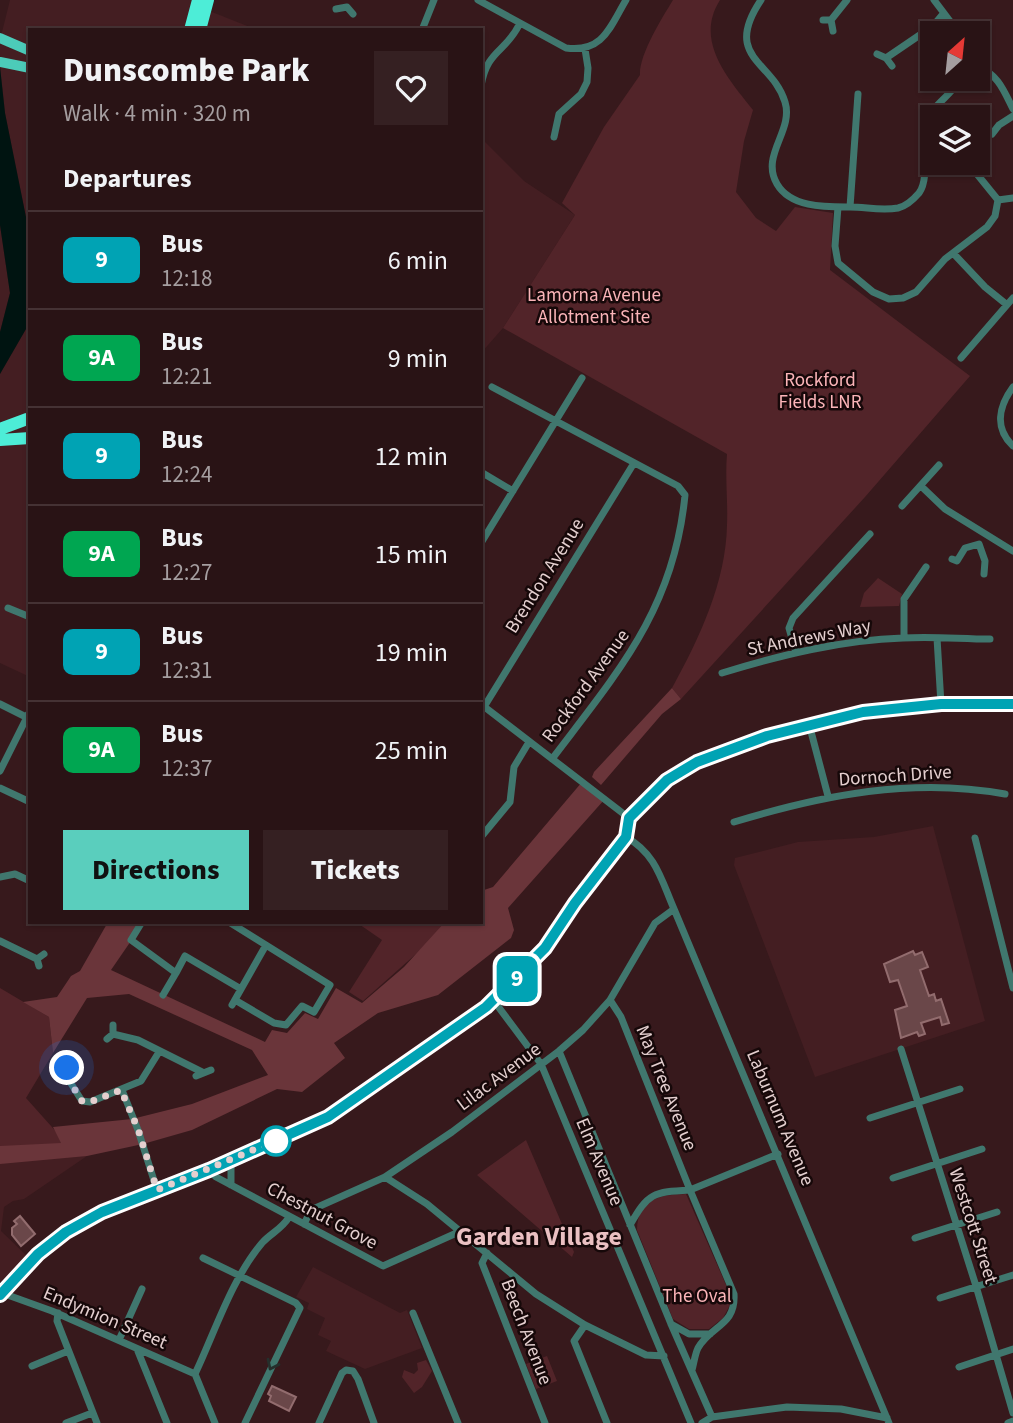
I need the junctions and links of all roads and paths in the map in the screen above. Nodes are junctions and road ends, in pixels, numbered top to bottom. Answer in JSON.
{"nodes":[{"id":1,"x":198,"y":0,"type":"edge"},
{"id":2,"x":208,"y":0,"type":"edge"},
{"id":3,"x":434,"y":0,"type":"edge"},
{"id":4,"x":478,"y":0,"type":"edge"},
{"id":5,"x":626,"y":0,"type":"edge"},
{"id":6,"x":761,"y":0,"type":"edge"},
{"id":7,"x":847,"y":0,"type":"edge"},
{"id":8,"x":934,"y":0,"type":"edge"},
{"id":9,"x":348,"y":3,"type":"edge"},
{"id":10,"x":336,"y":9,"type":"dead end"},
{"id":11,"x":353,"y":14,"type":"dead end"},
{"id":12,"x":943,"y":14,"type":"junction"},
{"id":13,"x":949,"y":21,"type":"edge"},
{"id":14,"x":519,"y":25,"type":"junction"},
{"id":15,"x":191,"y":28,"type":"edge"},
{"id":16,"x":201,"y":28,"type":"edge"},
{"id":17,"x":423,"y":28,"type":"edge"},
{"id":18,"x":833,"y":31,"type":"dead end"},
{"id":19,"x":0,"y":38,"type":"edge"},
{"id":20,"x":585,"y":49,"type":"junction"},
{"id":21,"x":28,"y":50,"type":"edge"},
{"id":22,"x":877,"y":54,"type":"dead end"},
{"id":23,"x":886,"y":58,"type":"junction"},
{"id":24,"x":4,"y":62,"type":"edge"},
{"id":25,"x":892,"y":66,"type":"dead end"},
{"id":26,"x":28,"y":68,"type":"edge"},
{"id":27,"x":990,"y":72,"type":"edge"},
{"id":28,"x":483,"y":81,"type":"edge"},
{"id":29,"x":951,"y":91,"type":"edge"},
{"id":30,"x":858,"y":94,"type":"dead end"},
{"id":31,"x":936,"y":105,"type":"edge"},
{"id":32,"x":1013,"y":109,"type":"edge"},
{"id":33,"x":1013,"y":116,"type":"edge"},
{"id":34,"x":992,"y":134,"type":"dead end"},
{"id":35,"x":554,"y":137,"type":"dead end"},
{"id":36,"x":925,"y":175,"type":"edge"},
{"id":37,"x":978,"y":175,"type":"edge"},
{"id":38,"x":1013,"y":198,"type":"edge"},
{"id":39,"x":998,"y":200,"type":"junction"},
{"id":40,"x":850,"y":207,"type":"junction"},
{"id":41,"x":838,"y":208,"type":"junction"},
{"id":42,"x":954,"y":254,"type":"junction"},
{"id":43,"x":1013,"y":298,"type":"edge"},
{"id":44,"x":1006,"y":304,"type":"junction"},
{"id":45,"x":961,"y":358,"type":"dead end"},
{"id":46,"x":582,"y":378,"type":"dead end"},
{"id":47,"x":492,"y":387,"type":"dead end"},
{"id":48,"x":1013,"y":387,"type":"edge"},
{"id":49,"x":28,"y":417,"type":"edge"},
{"id":50,"x":556,"y":420,"type":"junction"},
{"id":51,"x":0,"y":429,"type":"edge"},
{"id":52,"x":28,"y":435,"type":"edge"},
{"id":53,"x":0,"y":439,"type":"edge"},
{"id":54,"x":1013,"y":446,"type":"edge"},
{"id":55,"x":634,"y":463,"type":"junction"},
{"id":56,"x":939,"y":464,"type":"dead end"},
{"id":57,"x":483,"y":473,"type":"edge"},
{"id":58,"x":922,"y":486,"type":"junction"},
{"id":59,"x":513,"y":491,"type":"junction"},
{"id":60,"x":902,"y":506,"type":"dead end"},
{"id":61,"x":986,"y":533,"type":"junction"},
{"id":62,"x":870,"y":534,"type":"dead end"},
{"id":63,"x":483,"y":540,"type":"edge"},
{"id":64,"x":979,"y":544,"type":"junction"},
{"id":65,"x":1013,"y":551,"type":"edge"},
{"id":66,"x":952,"y":559,"type":"dead end"},
{"id":67,"x":926,"y":571,"type":"dead end"},
{"id":68,"x":984,"y":574,"type":"dead end"},
{"id":69,"x":8,"y":608,"type":"dead end"},
{"id":70,"x":28,"y":613,"type":"edge"},
{"id":71,"x":904,"y":638,"type":"junction"},
{"id":72,"x":937,"y":638,"type":"junction"},
{"id":73,"x":990,"y":639,"type":"dead end"},
{"id":74,"x":796,"y":653,"type":"junction"},
{"id":75,"x":726,"y":662,"type":"dead end"},
{"id":76,"x":0,"y":704,"type":"edge"},
{"id":77,"x":483,"y":704,"type":"edge"},
{"id":78,"x":941,"y":704,"type":"junction"},
{"id":79,"x":1013,"y":704,"type":"edge"},
{"id":80,"x":483,"y":707,"type":"edge"},
{"id":81,"x":28,"y":716,"type":"edge"},
{"id":82,"x":28,"y":718,"type":"edge"},
{"id":83,"x":809,"y":724,"type":"junction"},
{"id":84,"x":529,"y":742,"type":"junction"},
{"id":85,"x":552,"y":759,"type":"junction"},
{"id":86,"x":0,"y":771,"type":"edge"},
{"id":87,"x":0,"y":788,"type":"edge"},
{"id":88,"x":1005,"y":794,"type":"dead end"},
{"id":89,"x":828,"y":796,"type":"junction"},
{"id":90,"x":28,"y":801,"type":"edge"},
{"id":91,"x":629,"y":818,"type":"junction"},
{"id":92,"x":738,"y":818,"type":"dead end"},
{"id":93,"x":483,"y":835,"type":"edge"},
{"id":94,"x":626,"y":837,"type":"junction"},
{"id":95,"x":975,"y":838,"type":"dead end"},
{"id":96,"x":0,"y":877,"type":"edge"},
{"id":97,"x":28,"y":880,"type":"edge"},
{"id":98,"x":674,"y":909,"type":"junction"},
{"id":99,"x":141,"y":924,"type":"edge"},
{"id":100,"x":232,"y":924,"type":"edge"},
{"id":101,"x":0,"y":941,"type":"edge"},
{"id":102,"x":266,"y":945,"type":"junction"},
{"id":103,"x":1009,"y":950,"type":"edge"},
{"id":104,"x":40,"y":960,"type":"dead end"},
{"id":105,"x":176,"y":973,"type":"junction"},
{"id":106,"x":1013,"y":988,"type":"edge"},
{"id":107,"x":241,"y":989,"type":"junction"},
{"id":108,"x":163,"y":995,"type":"dead end"},
{"id":109,"x":610,"y":1000,"type":"junction"},
{"id":110,"x":494,"y":1001,"type":"junction"},
{"id":111,"x":113,"y":1026,"type":"dead end"},
{"id":112,"x":901,"y":1049,"type":"dead end"},
{"id":113,"x":559,"y":1051,"type":"junction"},
{"id":114,"x":159,"y":1052,"type":"junction"},
{"id":115,"x":541,"y":1064,"type":"junction"},
{"id":116,"x":212,"y":1070,"type":"dead end"},
{"id":117,"x":64,"y":1073,"type":"dead end"},
{"id":118,"x":960,"y":1089,"type":"dead end"},
{"id":119,"x":121,"y":1090,"type":"junction"},
{"id":120,"x":918,"y":1103,"type":"junction"},
{"id":121,"x":870,"y":1118,"type":"dead end"},
{"id":122,"x":982,"y":1149,"type":"dead end"},
{"id":123,"x":778,"y":1154,"type":"junction"},
{"id":124,"x":231,"y":1160,"type":"junction"},
{"id":125,"x":936,"y":1163,"type":"junction"},
{"id":126,"x":209,"y":1170,"type":"junction"},
{"id":127,"x":385,"y":1177,"type":"junction"},
{"id":128,"x":892,"y":1178,"type":"dead end"},
{"id":129,"x":231,"y":1185,"type":"junction"},
{"id":130,"x":157,"y":1190,"type":"junction"},
{"id":131,"x":690,"y":1190,"type":"junction"},
{"id":132,"x":997,"y":1212,"type":"dead end"},
{"id":133,"x":289,"y":1217,"type":"junction"},
{"id":134,"x":304,"y":1224,"type":"junction"},
{"id":135,"x":956,"y":1224,"type":"junction"},
{"id":136,"x":630,"y":1225,"type":"junction"},
{"id":137,"x":461,"y":1231,"type":"junction"},
{"id":138,"x":915,"y":1238,"type":"dead end"},
{"id":139,"x":487,"y":1253,"type":"junction"},
{"id":140,"x":203,"y":1258,"type":"dead end"},
{"id":141,"x":1013,"y":1275,"type":"edge"},
{"id":142,"x":240,"y":1277,"type":"junction"},
{"id":143,"x":976,"y":1286,"type":"junction"},
{"id":144,"x":142,"y":1289,"type":"dead end"},
{"id":145,"x":1,"y":1294,"type":"edge"},
{"id":146,"x":940,"y":1298,"type":"dead end"},
{"id":147,"x":58,"y":1313,"type":"junction"},
{"id":148,"x":413,"y":1313,"type":"dead end"},
{"id":149,"x":671,"y":1324,"type":"junction"},
{"id":150,"x":585,"y":1325,"type":"junction"},
{"id":151,"x":710,"y":1334,"type":"junction"},
{"id":152,"x":119,"y":1340,"type":"junction"},
{"id":153,"x":136,"y":1349,"type":"junction"},
{"id":154,"x":1013,"y":1349,"type":"edge"},
{"id":155,"x":68,"y":1351,"type":"junction"},
{"id":156,"x":996,"y":1354,"type":"junction"},
{"id":157,"x":664,"y":1356,"type":"junction"},
{"id":158,"x":32,"y":1366,"type":"dead end"},
{"id":159,"x":959,"y":1367,"type":"dead end"},
{"id":160,"x":692,"y":1370,"type":"junction"},
{"id":161,"x":195,"y":1374,"type":"junction"},
{"id":162,"x":92,"y":1413,"type":"junction"},
{"id":163,"x":1013,"y":1413,"type":"edge"},
{"id":164,"x":712,"y":1417,"type":"junction"},
{"id":165,"x":888,"y":1421,"type":"edge"},
{"id":166,"x":66,"y":1423,"type":"edge"},
{"id":167,"x":97,"y":1423,"type":"edge"},
{"id":168,"x":167,"y":1423,"type":"edge"},
{"id":169,"x":215,"y":1423,"type":"edge"},
{"id":170,"x":245,"y":1423,"type":"edge"},
{"id":171,"x":319,"y":1423,"type":"edge"},
{"id":172,"x":374,"y":1423,"type":"edge"},
{"id":173,"x":458,"y":1423,"type":"edge"},
{"id":174,"x":545,"y":1423,"type":"edge"},
{"id":175,"x":607,"y":1423,"type":"edge"},
{"id":176,"x":691,"y":1423,"type":"edge"},
{"id":177,"x":702,"y":1423,"type":"edge"}],
"edges":[{"from":1,"to":15,"type":"highway"},
{"from":2,"to":16,"type":"highway"},
{"from":3,"to":17,"type":"street"},
{"from":4,"to":14,"type":"street"},
{"from":5,"to":20,"type":"street"},
{"from":6,"to":41,"type":"street"},
{"from":7,"to":18,"type":"street"},
{"from":8,"to":12,"type":"street"},
{"from":9,"to":10,"type":"street"},
{"from":9,"to":11,"type":"street"},
{"from":12,"to":13,"type":"street"},
{"from":12,"to":23,"type":"street"},
{"from":14,"to":20,"type":"street"},
{"from":14,"to":28,"type":"street"},
{"from":19,"to":21,"type":"main road"},
{"from":20,"to":35,"type":"street"},
{"from":22,"to":23,"type":"street"},
{"from":23,"to":25,"type":"street"},
{"from":24,"to":26,"type":"main road"},
{"from":27,"to":32,"type":"street"},
{"from":29,"to":31,"type":"street"},
{"from":30,"to":40,"type":"street"},
{"from":33,"to":34,"type":"street"},
{"from":36,"to":40,"type":"street"},
{"from":37,"to":39,"type":"street"},
{"from":38,"to":39,"type":"street"},
{"from":39,"to":42,"type":"street"},
{"from":40,"to":41,"type":"street"},
{"from":41,"to":42,"type":"street"},
{"from":42,"to":44,"type":"street"},
{"from":43,"to":44,"type":"street"},
{"from":44,"to":45,"type":"street"},
{"from":46,"to":50,"type":"street"},
{"from":47,"to":50,"type":"street","name":"Rockford Avenue"},
{"from":48,"to":54,"type":"street"},
{"from":49,"to":51,"type":"highway"},
{"from":50,"to":55,"type":"street","name":"Rockford Avenue"},
{"from":50,"to":59,"type":"street"},
{"from":52,"to":53,"type":"highway"},
{"from":55,"to":77,"type":"street","name":"Brendon Avenue"},
{"from":55,"to":85,"type":"street","name":"Rockford Avenue"},
{"from":56,"to":58,"type":"street"},
{"from":57,"to":59,"type":"street"},
{"from":58,"to":60,"type":"street"},
{"from":58,"to":61,"type":"street"},
{"from":59,"to":63,"type":"street"},
{"from":61,"to":64,"type":"street"},
{"from":61,"to":65,"type":"street"},
{"from":62,"to":74,"type":"street"},
{"from":64,"to":66,"type":"street"},
{"from":64,"to":68,"type":"street"},
{"from":67,"to":71,"type":"street"},
{"from":69,"to":70,"type":"street"},
{"from":71,"to":72,"type":"street","name":"St Andrews Way"},
{"from":71,"to":74,"type":"street","name":"St Andrews Way"},
{"from":72,"to":73,"type":"street","name":"St Andrews Way"},
{"from":72,"to":78,"type":"street"},
{"from":74,"to":75,"type":"street","name":"St Andrews Way"},
{"from":76,"to":81,"type":"street"},
{"from":78,"to":79,"type":"street"},
{"from":78,"to":83,"type":"street"},
{"from":80,"to":84,"type":"street"},
{"from":82,"to":86,"type":"street"},
{"from":83,"to":89,"type":"street","name":"Dornoch Drive"},
{"from":83,"to":91,"type":"street"},
{"from":84,"to":85,"type":"street"},
{"from":84,"to":93,"type":"street"},
{"from":85,"to":91,"type":"street"},
{"from":87,"to":90,"type":"street"},
{"from":88,"to":89,"type":"street","name":"Dornoch Drive"},
{"from":89,"to":92,"type":"street","name":"Dornoch Drive"},
{"from":91,"to":94,"type":"street"},
{"from":94,"to":98,"type":"street","name":"Laburnum Avenue"},
{"from":94,"to":110,"type":"street"},
{"from":95,"to":103,"type":"street"},
{"from":96,"to":97,"type":"street"},
{"from":98,"to":109,"type":"street","name":"Lilac Avenue"},
{"from":98,"to":123,"type":"street","name":"Laburnum Avenue"},
{"from":99,"to":105,"type":"street"},
{"from":100,"to":102,"type":"street"},
{"from":101,"to":104,"type":"street"},
{"from":102,"to":107,"type":"street"},
{"from":102,"to":107,"type":"street"},
{"from":103,"to":106,"type":"street"},
{"from":105,"to":107,"type":"street"},
{"from":105,"to":108,"type":"street"},
{"from":109,"to":113,"type":"street","name":"Lilac Avenue"},
{"from":109,"to":131,"type":"street","name":"May Tree Avenue"},
{"from":110,"to":115,"type":"street","name":"Elm Avenue"},
{"from":110,"to":124,"type":"street"},
{"from":111,"to":114,"type":"street"},
{"from":112,"to":120,"type":"street","name":"Westcott Street"},
{"from":113,"to":115,"type":"street","name":"Lilac Avenue"},
{"from":113,"to":136,"type":"street","name":"Elm Avenue"},
{"from":114,"to":116,"type":"street"},
{"from":114,"to":119,"type":"street"},
{"from":115,"to":127,"type":"street","name":"Lilac Avenue"},
{"from":115,"to":157,"type":"street","name":"Elm Avenue"},
{"from":117,"to":119,"type":"street"},
{"from":118,"to":120,"type":"street"},
{"from":119,"to":130,"type":"street"},
{"from":120,"to":121,"type":"street"},
{"from":120,"to":125,"type":"street","name":"Westcott Street"},
{"from":122,"to":125,"type":"street"},
{"from":123,"to":131,"type":"street"},
{"from":123,"to":165,"type":"street","name":"Laburnum Avenue"},
{"from":124,"to":126,"type":"street"},
{"from":124,"to":129,"type":"street"},
{"from":125,"to":128,"type":"street"},
{"from":125,"to":135,"type":"street","name":"Westcott Street"},
{"from":126,"to":129,"type":"street","name":"Chestnut Grove"},
{"from":126,"to":130,"type":"street"},
{"from":127,"to":134,"type":"street","name":"Lilac Avenue"},
{"from":127,"to":137,"type":"street"},
{"from":129,"to":133,"type":"street","name":"Chestnut Grove"},
{"from":130,"to":145,"type":"street"},
{"from":131,"to":136,"type":"street"},
{"from":131,"to":151,"type":"street"},
{"from":132,"to":135,"type":"street"},
{"from":133,"to":134,"type":"street","name":"Chestnut Grove"},
{"from":133,"to":142,"type":"street"},
{"from":134,"to":137,"type":"street","name":"Chestnut Grove"},
{"from":135,"to":138,"type":"street"},
{"from":135,"to":143,"type":"street","name":"Westcott Street"},
{"from":136,"to":149,"type":"street","name":"Elm Avenue"},
{"from":137,"to":139,"type":"street"},
{"from":139,"to":150,"type":"street"},
{"from":139,"to":174,"type":"street","name":"Beech Avenue"},
{"from":140,"to":142,"type":"street"},
{"from":141,"to":143,"type":"street"},
{"from":142,"to":161,"type":"street"},
{"from":142,"to":170,"type":"street","one_way":true},
{"from":143,"to":146,"type":"street"},
{"from":143,"to":156,"type":"street","name":"Westcott Street"},
{"from":144,"to":152,"type":"street"},
{"from":145,"to":147,"type":"street","name":"Endymion Street"},
{"from":147,"to":152,"type":"street","name":"Endymion Street"},
{"from":147,"to":155,"type":"street"},
{"from":148,"to":173,"type":"street"},
{"from":149,"to":151,"type":"street"},
{"from":149,"to":160,"type":"street","name":"Elm Avenue"},
{"from":150,"to":157,"type":"street"},
{"from":150,"to":175,"type":"street"},
{"from":151,"to":160,"type":"street"},
{"from":152,"to":153,"type":"street","name":"Endymion Street"},
{"from":153,"to":161,"type":"street","name":"Endymion Street"},
{"from":153,"to":168,"type":"street"},
{"from":154,"to":156,"type":"street"},
{"from":155,"to":158,"type":"street"},
{"from":155,"to":162,"type":"street"},
{"from":156,"to":159,"type":"street"},
{"from":156,"to":163,"type":"street","name":"Westcott Street"},
{"from":157,"to":176,"type":"street","name":"Elm Avenue"},
{"from":160,"to":164,"type":"street","name":"Elm Avenue"},
{"from":161,"to":169,"type":"street"},
{"from":162,"to":166,"type":"street"},
{"from":162,"to":167,"type":"street"},
{"from":164,"to":165,"type":"street"},
{"from":164,"to":177,"type":"street"},
{"from":171,"to":172,"type":"street"}]}
